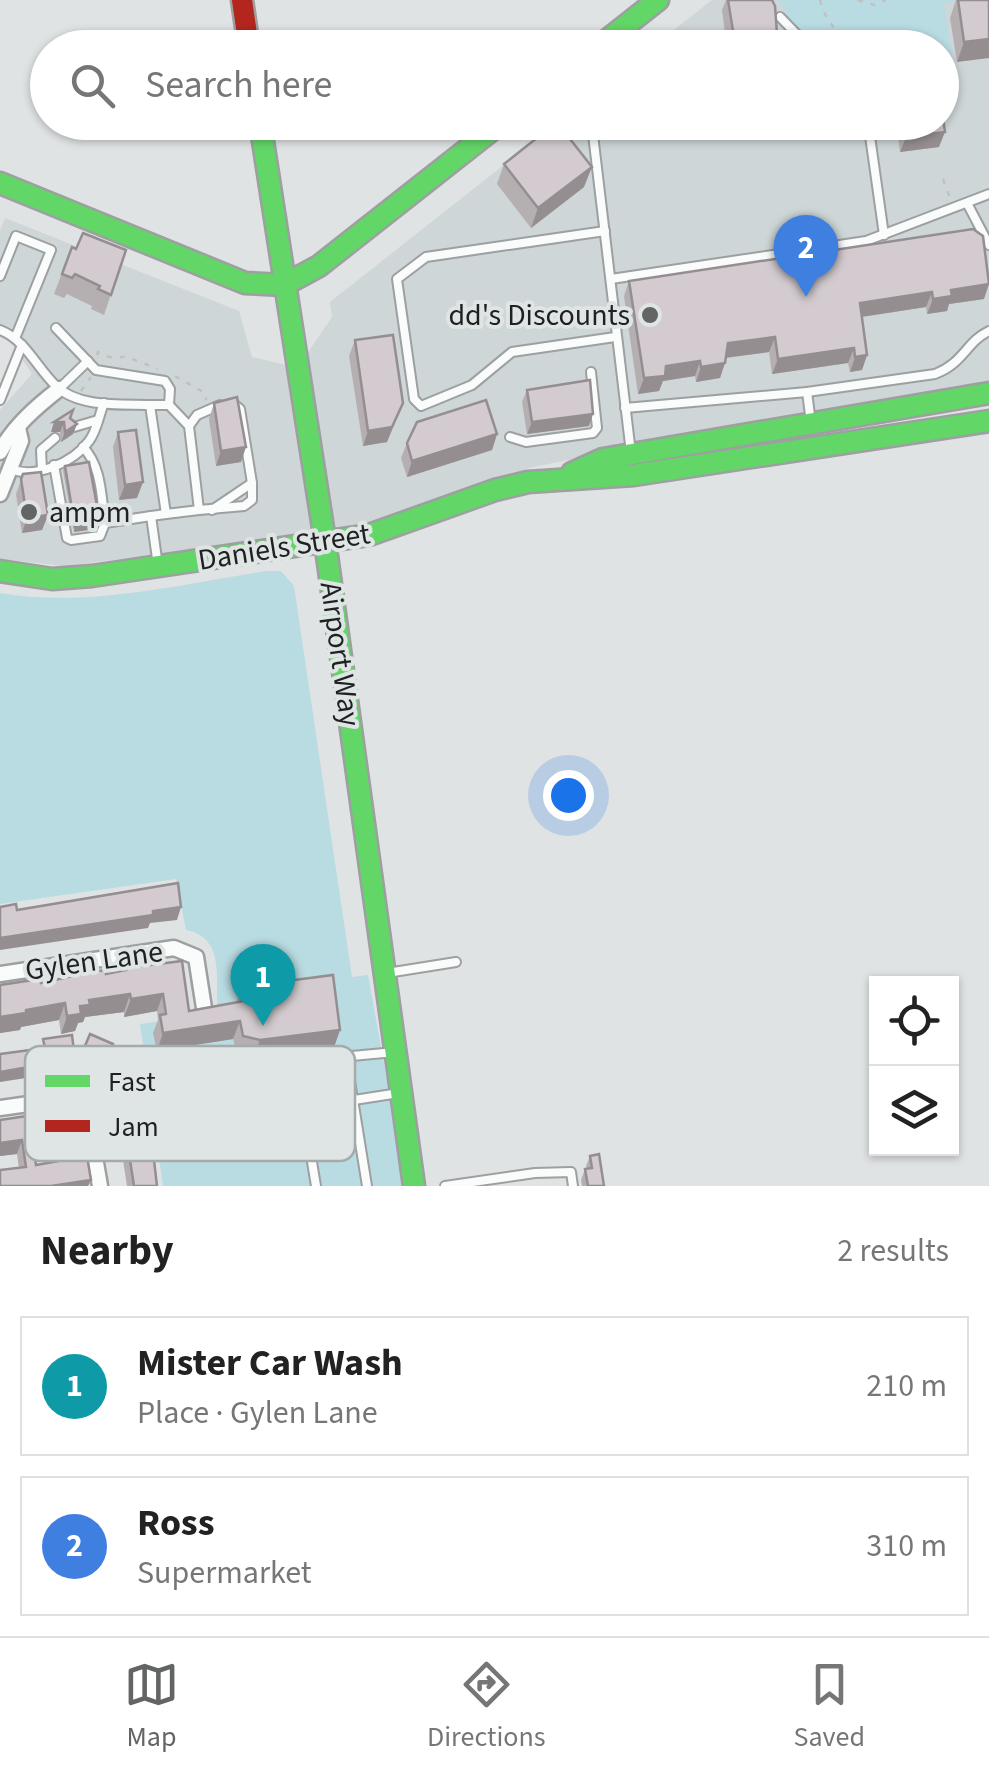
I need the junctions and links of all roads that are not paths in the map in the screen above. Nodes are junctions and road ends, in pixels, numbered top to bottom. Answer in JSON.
{"nodes":[{"id":1,"x":242,"y":0,"type":"edge"},
{"id":2,"x":658,"y":0,"type":"edge"},
{"id":3,"x":780,"y":18,"type":"edge"},
{"id":4,"x":246,"y":30,"type":"edge"},
{"id":5,"x":620,"y":30,"type":"edge"},
{"id":6,"x":791,"y":30,"type":"edge"},
{"id":7,"x":263,"y":140,"type":"edge"},
{"id":8,"x":479,"y":140,"type":"edge"},
{"id":9,"x":594,"y":140,"type":"edge"},
{"id":10,"x":871,"y":140,"type":"edge"},
{"id":11,"x":0,"y":183,"type":"edge"},
{"id":12,"x":988,"y":197,"type":"edge"},
{"id":13,"x":967,"y":203,"type":"junction"},
{"id":14,"x":605,"y":230,"type":"junction"},
{"id":15,"x":884,"y":235,"type":"junction"},
{"id":16,"x":989,"y":246,"type":"edge"},
{"id":17,"x":0,"y":276,"type":"edge"},
{"id":18,"x":611,"y":279,"type":"junction"},
{"id":19,"x":284,"y":285,"type":"junction"},
{"id":20,"x":56,"y":328,"type":"dead end"},
{"id":21,"x":0,"y":330,"type":"edge"},
{"id":22,"x":989,"y":331,"type":"edge"},
{"id":23,"x":16,"y":336,"type":"junction"},
{"id":24,"x":616,"y":337,"type":"junction"},
{"id":25,"x":22,"y":346,"type":"junction"},
{"id":26,"x":88,"y":361,"type":"junction"},
{"id":27,"x":590,"y":372,"type":"dead end"},
{"id":28,"x":59,"y":389,"type":"junction"},
{"id":29,"x":807,"y":392,"type":"junction"},
{"id":30,"x":989,"y":393,"type":"edge"},
{"id":31,"x":0,"y":400,"type":"edge"},
{"id":32,"x":104,"y":404,"type":"junction"},
{"id":33,"x":150,"y":405,"type":"junction"},
{"id":34,"x":169,"y":405,"type":"junction"},
{"id":35,"x":624,"y":408,"type":"junction"},
{"id":36,"x":98,"y":420,"type":"junction"},
{"id":37,"x":989,"y":421,"type":"edge"},
{"id":38,"x":811,"y":424,"type":"junction"},
{"id":39,"x":188,"y":426,"type":"junction"},
{"id":40,"x":74,"y":427,"type":"edge"},
{"id":41,"x":18,"y":428,"type":"junction"},
{"id":42,"x":510,"y":437,"type":"dead end"},
{"id":43,"x":55,"y":438,"type":"dead end"},
{"id":44,"x":84,"y":447,"type":"junction"},
{"id":45,"x":0,"y":452,"type":"edge"},
{"id":46,"x":631,"y":454,"type":"junction"},
{"id":47,"x":54,"y":465,"type":"junction"},
{"id":48,"x":10,"y":469,"type":"junction"},
{"id":49,"x":42,"y":470,"type":"junction"},
{"id":50,"x":607,"y":476,"type":"junction"},
{"id":51,"x":561,"y":478,"type":"junction"},
{"id":52,"x":252,"y":482,"type":"junction"},
{"id":53,"x":0,"y":494,"type":"edge"},
{"id":54,"x":199,"y":510,"type":"junction"},
{"id":55,"x":212,"y":510,"type":"junction"},
{"id":56,"x":166,"y":514,"type":"junction"},
{"id":57,"x":150,"y":516,"type":"junction"},
{"id":58,"x":105,"y":523,"type":"junction"},
{"id":59,"x":324,"y":542,"type":"junction"},
{"id":60,"x":158,"y":566,"type":"junction"},
{"id":61,"x":0,"y":571,"type":"edge"},
{"id":62,"x":456,"y":962,"type":"dead end"},
{"id":63,"x":384,"y":973,"type":"junction"},
{"id":64,"x":0,"y":974,"type":"edge"},
{"id":65,"x":204,"y":1008,"type":"edge"},
{"id":66,"x":395,"y":1052,"type":"junction"},
{"id":67,"x":355,"y":1055,"type":"edge"},
{"id":68,"x":401,"y":1093,"type":"junction"},
{"id":69,"x":355,"y":1101,"type":"edge"},
{"id":70,"x":25,"y":1104,"type":"edge"},
{"id":71,"x":0,"y":1108,"type":"edge"},
{"id":72,"x":355,"y":1143,"type":"edge"},
{"id":73,"x":96,"y":1161,"type":"edge"},
{"id":74,"x":316,"y":1161,"type":"edge"},
{"id":75,"x":363,"y":1184,"type":"edge"},
{"id":76,"x":100,"y":1186,"type":"edge"},
{"id":77,"x":316,"y":1186,"type":"edge"},
{"id":78,"x":414,"y":1186,"type":"edge"},
{"id":79,"x":444,"y":1186,"type":"edge"},
{"id":80,"x":573,"y":1186,"type":"edge"}],
"edges":[{"from":1,"to":4,"type":"main road"},
{"from":2,"to":5,"type":"main road"},
{"from":3,"to":6,"type":"lane"},
{"from":7,"to":19,"type":"main road","name":"Airport Way"},
{"from":8,"to":19,"type":"main road"},
{"from":9,"to":14,"type":"lane"},
{"from":10,"to":15,"type":"lane"},
{"from":11,"to":19,"type":"main road"},
{"from":12,"to":13,"type":"lane"},
{"from":13,"to":15,"type":"lane"},
{"from":13,"to":16,"type":"lane"},
{"from":14,"to":18,"type":"lane"},
{"from":14,"to":24,"type":"lane"},
{"from":15,"to":18,"type":"lane"},
{"from":17,"to":23,"type":"lane"},
{"from":18,"to":24,"type":"lane"},
{"from":19,"to":59,"type":"main road","name":"Airport Way"},
{"from":20,"to":26,"type":"lane"},
{"from":21,"to":23,"type":"lane"},
{"from":22,"to":29,"type":"lane"},
{"from":23,"to":25,"type":"lane"},
{"from":24,"to":35,"type":"lane"},
{"from":25,"to":28,"type":"lane"},
{"from":25,"to":31,"type":"lane"},
{"from":26,"to":28,"type":"lane"},
{"from":26,"to":34,"type":"lane"},
{"from":27,"to":42,"type":"lane"},
{"from":28,"to":32,"type":"lane"},
{"from":28,"to":41,"type":"street"},
{"from":29,"to":35,"type":"lane"},
{"from":29,"to":38,"type":"lane"},
{"from":30,"to":38,"type":"main road","name":"Daniels Street"},
{"from":32,"to":33,"type":"lane"},
{"from":32,"to":36,"type":"lane"},
{"from":33,"to":34,"type":"lane"},
{"from":33,"to":56,"type":"lane"},
{"from":34,"to":39,"type":"lane"},
{"from":35,"to":46,"type":"lane"},
{"from":36,"to":40,"type":"lane"},
{"from":36,"to":44,"type":"lane"},
{"from":37,"to":50,"type":"main road","name":"Daniels Street"},
{"from":38,"to":46,"type":"main road","name":"Daniels Street"},
{"from":39,"to":52,"type":"lane"},
{"from":39,"to":54,"type":"lane"},
{"from":41,"to":45,"type":"street"},
{"from":41,"to":48,"type":"street"},
{"from":43,"to":49,"type":"lane"},
{"from":44,"to":47,"type":"lane"},
{"from":44,"to":58,"type":"lane"},
{"from":46,"to":50,"type":"lane"},
{"from":46,"to":51,"type":"main road","name":"Daniels Street"},
{"from":47,"to":49,"type":"lane"},
{"from":47,"to":58,"type":"lane"},
{"from":48,"to":49,"type":"lane"},
{"from":48,"to":53,"type":"street"},
{"from":50,"to":51,"type":"main road","name":"Daniels Street"},
{"from":51,"to":59,"type":"main road","name":"Daniels Street"},
{"from":52,"to":55,"type":"lane"},
{"from":52,"to":55,"type":"lane"},
{"from":54,"to":55,"type":"lane"},
{"from":54,"to":56,"type":"lane"},
{"from":56,"to":57,"type":"lane"},
{"from":57,"to":58,"type":"lane"},
{"from":57,"to":60,"type":"lane"},
{"from":59,"to":60,"type":"main road","name":"Daniels Street"},
{"from":59,"to":63,"type":"main road","name":"Airport Way"},
{"from":60,"to":61,"type":"main road","name":"Daniels Street"},
{"from":62,"to":63,"type":"lane"},
{"from":63,"to":66,"type":"main road","name":"Airport Way"},
{"from":64,"to":65,"type":"street","name":"Gylen Lane"},
{"from":66,"to":67,"type":"lane"},
{"from":66,"to":68,"type":"main road","name":"Airport Way"},
{"from":68,"to":69,"type":"lane"},
{"from":68,"to":78,"type":"main road","name":"Airport Way"},
{"from":70,"to":71,"type":"street"},
{"from":72,"to":75,"type":"lane"},
{"from":73,"to":76,"type":"street"},
{"from":74,"to":77,"type":"lane"},
{"from":79,"to":80,"type":"lane"}]}
